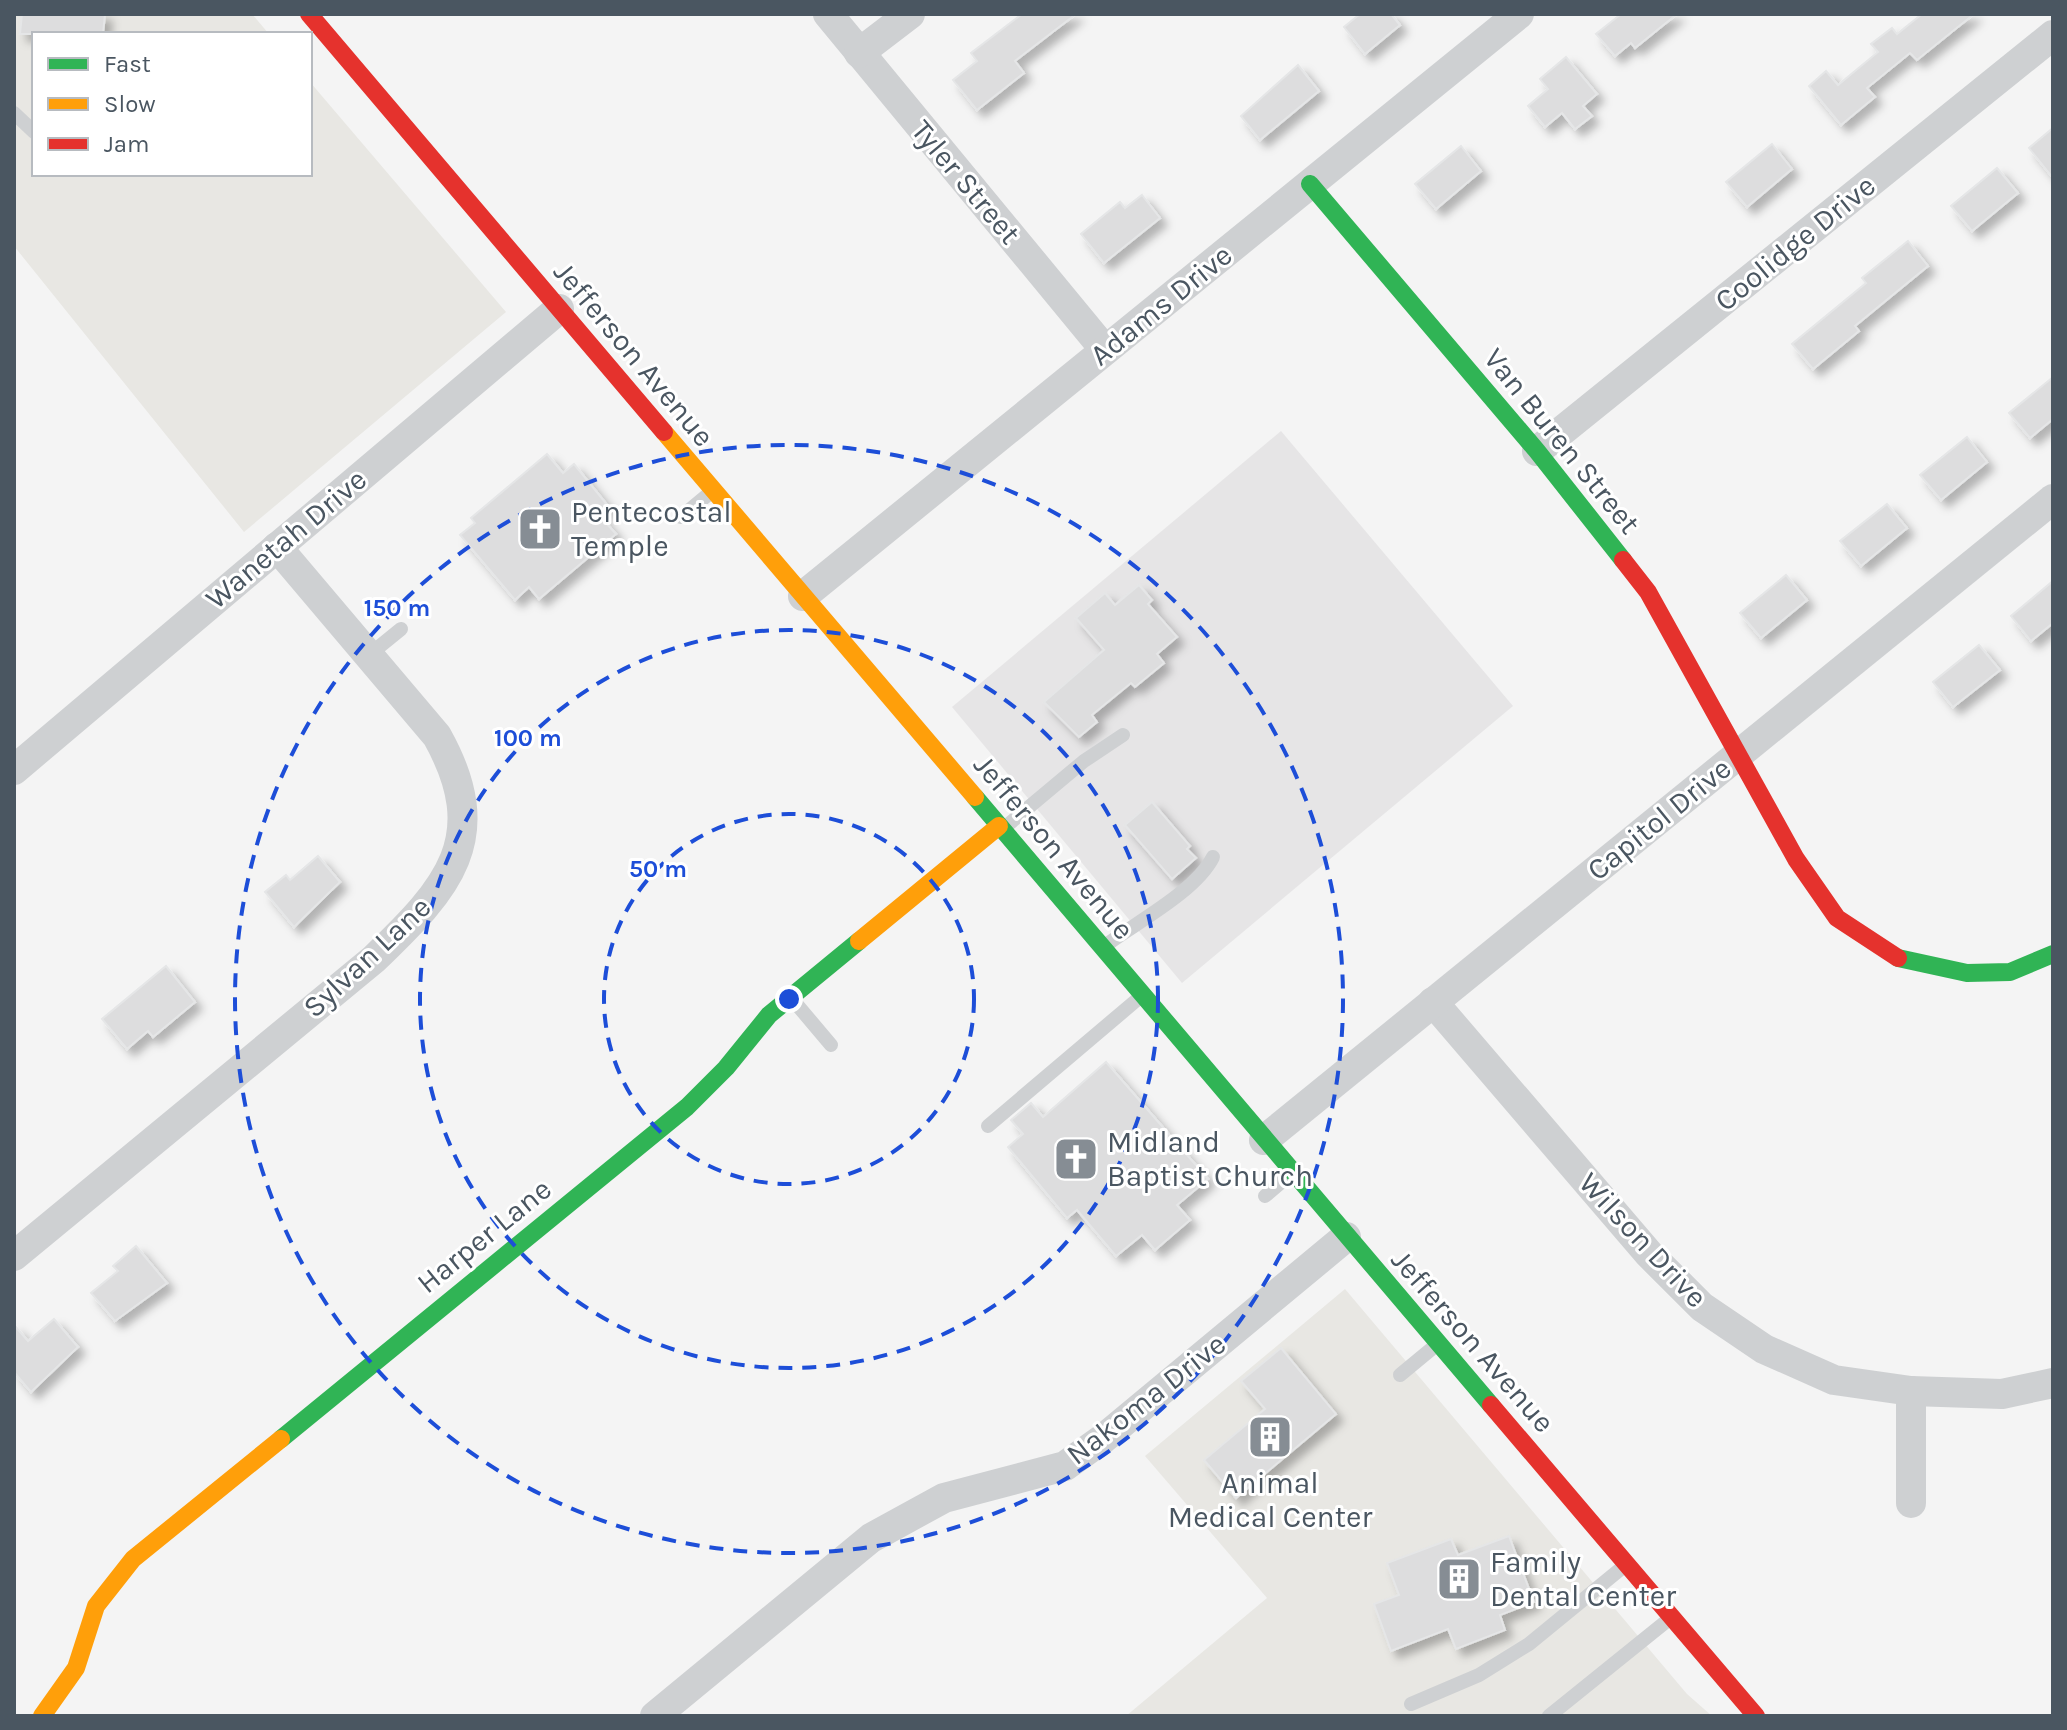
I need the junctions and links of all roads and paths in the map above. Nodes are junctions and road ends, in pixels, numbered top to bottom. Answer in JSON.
{"nodes":[{"id":1,"x":309,"y":14,"type":"edge"},
{"id":2,"x":828,"y":14,"type":"edge"},
{"id":3,"x":910,"y":14,"type":"edge"},
{"id":4,"x":1519,"y":14,"type":"edge"},
{"id":5,"x":2053,"y":35,"type":"edge"},
{"id":6,"x":859,"y":53,"type":"junction"},
{"id":7,"x":14,"y":113,"type":"edge"},
{"id":8,"x":32,"y":130,"type":"edge"},
{"id":9,"x":1310,"y":184,"type":"junction"},
{"id":10,"x":559,"y":309,"type":"junction"},
{"id":11,"x":1105,"y":350,"type":"junction"},
{"id":12,"x":1537,"y":451,"type":"junction"},
{"id":13,"x":713,"y":490,"type":"junction"},
{"id":14,"x":2053,"y":499,"type":"edge"},
{"id":15,"x":681,"y":517,"type":"dead end"},
{"id":16,"x":277,"y":547,"type":"junction"},
{"id":17,"x":803,"y":596,"type":"junction"},
{"id":18,"x":401,"y":629,"type":"dead end"},
{"id":19,"x":369,"y":655,"type":"junction"},
{"id":20,"x":1123,"y":735,"type":"dead end"},
{"id":21,"x":1737,"y":756,"type":"junction"},
{"id":22,"x":14,"y":770,"type":"edge"},
{"id":23,"x":1001,"y":827,"type":"junction"},
{"id":24,"x":1213,"y":857,"type":"dead end"},
{"id":25,"x":1102,"y":947,"type":"junction"},
{"id":26,"x":2053,"y":954,"type":"edge"},
{"id":27,"x":1142,"y":995,"type":"junction"},
{"id":28,"x":791,"y":997,"type":"junction"},
{"id":29,"x":1433,"y":1002,"type":"junction"},
{"id":30,"x":831,"y":1045,"type":"dead end"},
{"id":31,"x":990,"y":1120,"type":"dead end"},
{"id":32,"x":1264,"y":1140,"type":"junction"},
{"id":33,"x":1292,"y":1173,"type":"junction"},
{"id":34,"x":1265,"y":1196,"type":"dead end"},
{"id":35,"x":1346,"y":1237,"type":"junction"},
{"id":36,"x":14,"y":1256,"type":"edge"},
{"id":37,"x":1438,"y":1343,"type":"junction"},
{"id":38,"x":1400,"y":1375,"type":"dead end"},
{"id":39,"x":2053,"y":1383,"type":"edge"},
{"id":40,"x":1911,"y":1391,"type":"junction"},
{"id":41,"x":1911,"y":1503,"type":"dead end"},
{"id":42,"x":1627,"y":1564,"type":"junction"},
{"id":43,"x":1671,"y":1617,"type":"junction"},
{"id":44,"x":1411,"y":1704,"type":"dead end"},
{"id":45,"x":1750,"y":1714,"type":"edge"},
{"id":46,"x":42,"y":1716,"type":"edge"},
{"id":47,"x":655,"y":1716,"type":"edge"},
{"id":48,"x":1549,"y":1716,"type":"edge"}],
"edges":[{"from":1,"to":10,"type":"street","name":"Jefferson Avenue"},
{"from":2,"to":6,"type":"street","name":"Tyler Street"},
{"from":3,"to":6,"type":"street"},
{"from":4,"to":9,"type":"street","name":"Adams Drive"},
{"from":5,"to":12,"type":"street","name":"Coolidge Drive"},
{"from":6,"to":11,"type":"street","name":"Tyler Street"},
{"from":7,"to":8,"type":"lane"},
{"from":9,"to":11,"type":"street","name":"Adams Drive"},
{"from":9,"to":12,"type":"street","name":"Van Buren Street"},
{"from":10,"to":13,"type":"street","name":"Jefferson Avenue"},
{"from":10,"to":16,"type":"street","name":"Wanetah Drive"},
{"from":11,"to":17,"type":"street","name":"Adams Drive"},
{"from":12,"to":21,"type":"street","name":"Van Buren Street"},
{"from":13,"to":15,"type":"lane"},
{"from":13,"to":17,"type":"street","name":"Jefferson Avenue"},
{"from":14,"to":21,"type":"street","name":"Capitol Drive"},
{"from":16,"to":19,"type":"street","name":"Sylvan Lane"},
{"from":16,"to":22,"type":"street","name":"Wanetah Drive"},
{"from":17,"to":23,"type":"street","name":"Jefferson Avenue"},
{"from":18,"to":19,"type":"lane"},
{"from":19,"to":36,"type":"street","name":"Sylvan Lane"},
{"from":20,"to":23,"type":"lane"},
{"from":21,"to":26,"type":"street","name":"Van Buren Street"},
{"from":21,"to":29,"type":"street","name":"Capitol Drive"},
{"from":23,"to":25,"type":"street","name":"Jefferson Avenue"},
{"from":23,"to":28,"type":"street","name":"Harper Lane"},
{"from":24,"to":25,"type":"lane"},
{"from":25,"to":27,"type":"street","name":"Jefferson Avenue"},
{"from":27,"to":31,"type":"lane"},
{"from":27,"to":32,"type":"street","name":"Jefferson Avenue"},
{"from":28,"to":30,"type":"lane"},
{"from":28,"to":46,"type":"street","name":"Harper Lane"},
{"from":29,"to":32,"type":"street","name":"Capitol Drive"},
{"from":29,"to":40,"type":"street","name":"Wilson Drive"},
{"from":32,"to":33,"type":"street","name":"Jefferson Avenue"},
{"from":33,"to":34,"type":"lane"},
{"from":33,"to":35,"type":"street","name":"Jefferson Avenue"},
{"from":35,"to":37,"type":"street","name":"Jefferson Avenue"},
{"from":35,"to":47,"type":"street","name":"Nakoma Drive"},
{"from":37,"to":38,"type":"lane"},
{"from":37,"to":42,"type":"street","name":"Jefferson Avenue"},
{"from":39,"to":40,"type":"street","name":"Wilson Drive"},
{"from":40,"to":41,"type":"street"},
{"from":42,"to":43,"type":"street","name":"Jefferson Avenue"},
{"from":42,"to":44,"type":"lane"},
{"from":43,"to":45,"type":"street","name":"Jefferson Avenue"},
{"from":43,"to":48,"type":"lane"}]}
